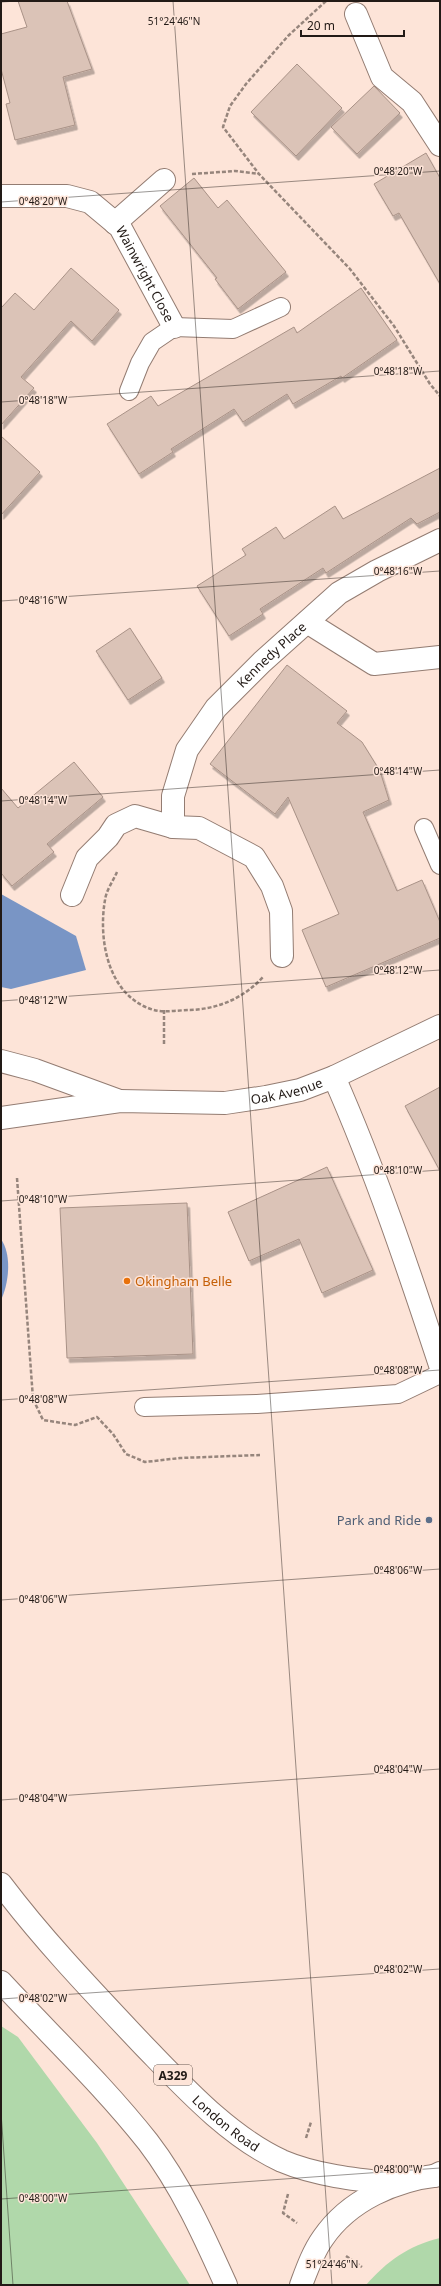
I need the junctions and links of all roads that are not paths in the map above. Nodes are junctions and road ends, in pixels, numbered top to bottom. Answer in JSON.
{"nodes":[{"id":1,"x":356,"y":14,"type":"dead end"},
{"id":2,"x":440,"y":145,"type":"edge"},
{"id":3,"x":164,"y":180,"type":"road end"},
{"id":4,"x":1,"y":196,"type":"edge"},
{"id":5,"x":115,"y":223,"type":"junction"},
{"id":6,"x":281,"y":307,"type":"dead end"},
{"id":7,"x":174,"y":327,"type":"junction"},
{"id":8,"x":130,"y":391,"type":"dead end"},
{"id":9,"x":440,"y":540,"type":"edge"},
{"id":10,"x":307,"y":622,"type":"junction"},
{"id":11,"x":440,"y":657,"type":"edge"},
{"id":12,"x":173,"y":827,"type":"junction"},
{"id":13,"x":424,"y":828,"type":"dead end"},
{"id":14,"x":440,"y":865,"type":"edge"},
{"id":15,"x":72,"y":895,"type":"dead end"},
{"id":16,"x":282,"y":956,"type":"road end"},
{"id":17,"x":440,"y":1026,"type":"edge"},
{"id":18,"x":1,"y":1061,"type":"edge"},
{"id":19,"x":334,"y":1076,"type":"junction"},
{"id":20,"x":120,"y":1101,"type":"junction"},
{"id":21,"x":1,"y":1104,"type":"edge"},
{"id":22,"x":25,"y":1113,"type":"junction"},
{"id":23,"x":1,"y":1118,"type":"edge"},
{"id":24,"x":435,"y":1334,"type":"edge"},
{"id":25,"x":440,"y":1365,"type":"edge"},
{"id":26,"x":440,"y":1374,"type":"edge"},
{"id":27,"x":144,"y":1407,"type":"dead end"},
{"id":28,"x":1,"y":1884,"type":"edge"},
{"id":29,"x":1,"y":1982,"type":"edge"},
{"id":30,"x":438,"y":2174,"type":"edge"},
{"id":31,"x":397,"y":2184,"type":"junction"},
{"id":32,"x":226,"y":2285,"type":"edge"},
{"id":33,"x":301,"y":2285,"type":"edge"}],
"edges":[{"from":1,"to":2,"type":"street"},
{"from":3,"to":5,"type":"street","name":"Wainwright Close"},
{"from":4,"to":5,"type":"street","name":"Wainwright Close"},
{"from":5,"to":7,"type":"street","name":"Wainwright Close"},
{"from":6,"to":7,"type":"lane","name":"Wainwright Close"},
{"from":7,"to":8,"type":"lane","name":"Wainwright Close"},
{"from":9,"to":10,"type":"street","name":"Kennedy Place"},
{"from":10,"to":11,"type":"street"},
{"from":10,"to":12,"type":"street","name":"Kennedy Place"},
{"from":12,"to":15,"type":"street"},
{"from":12,"to":16,"type":"street"},
{"from":13,"to":14,"type":"lane"},
{"from":17,"to":19,"type":"street","name":"Oak Avenue"},
{"from":18,"to":20,"type":"street","name":"Oak Avenue"},
{"from":19,"to":20,"type":"street","name":"Oak Avenue"},
{"from":19,"to":24,"type":"street"},
{"from":20,"to":22,"type":"street","name":"Oak Avenue"},
{"from":21,"to":22,"type":"street","name":"Oak Avenue"},
{"from":22,"to":23,"type":"street","name":"Oak Avenue"},
{"from":24,"to":25,"type":"street"},
{"from":26,"to":27,"type":"lane"},
{"from":28,"to":31,"type":"street","name":"London Road","number":"A329"},
{"from":29,"to":32,"type":"street"},
{"from":30,"to":31,"type":"street"},
{"from":31,"to":33,"type":"street"}]}
